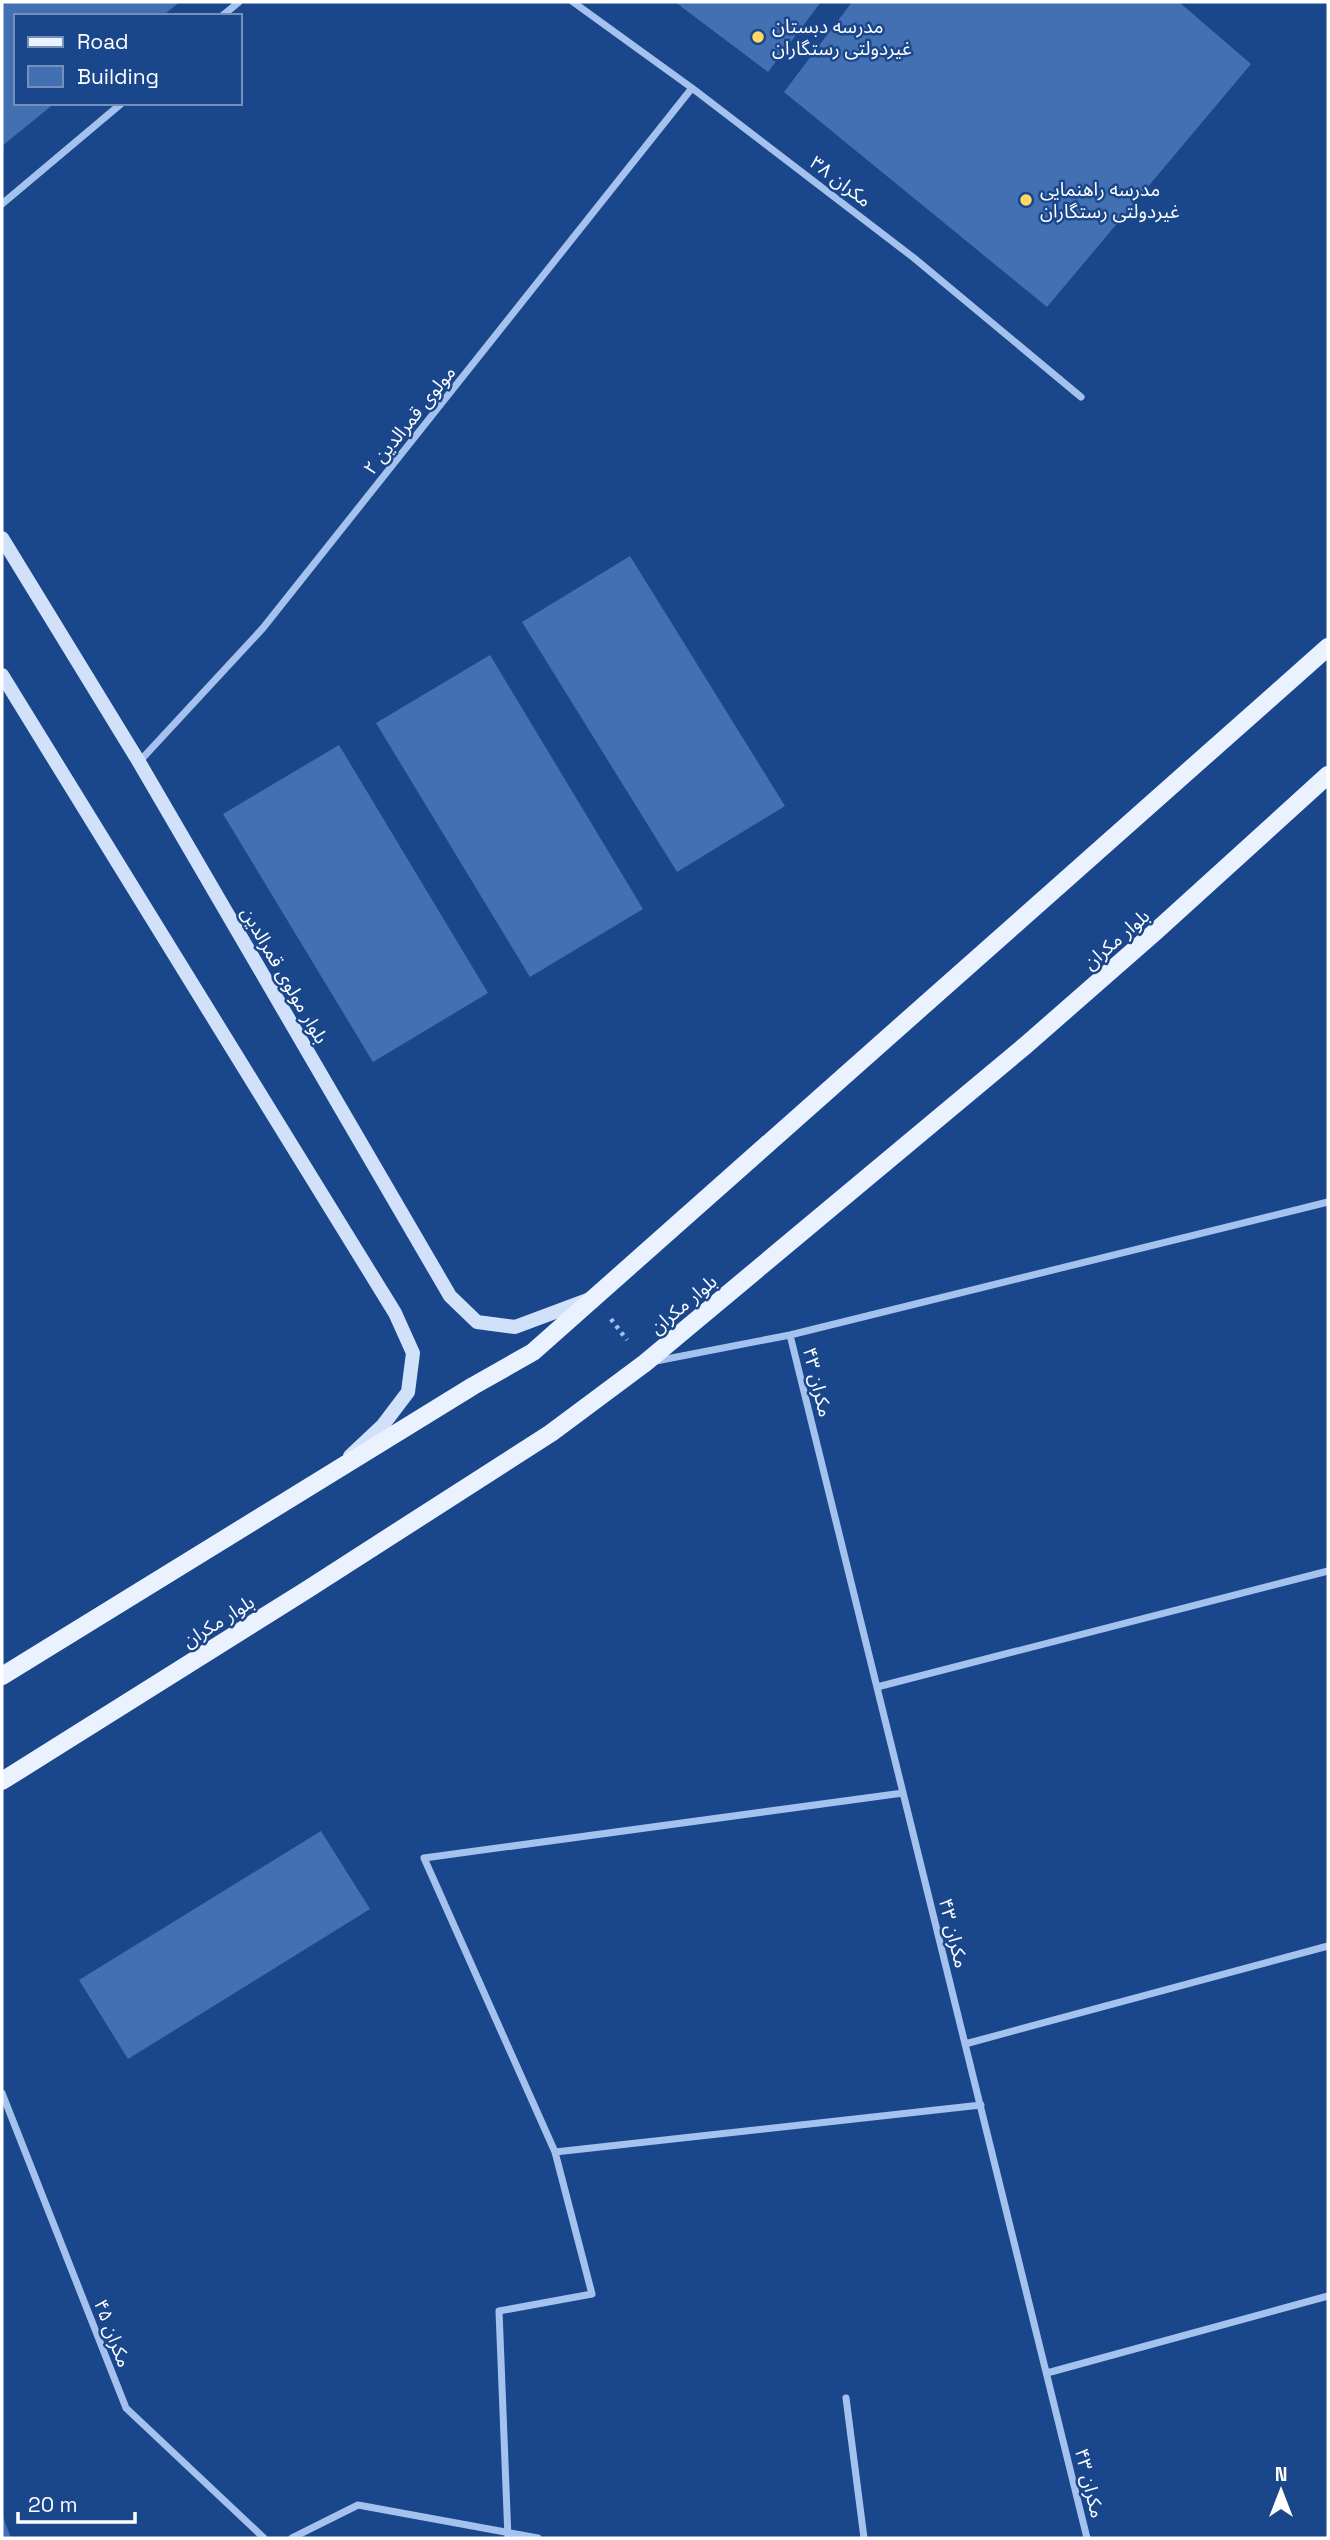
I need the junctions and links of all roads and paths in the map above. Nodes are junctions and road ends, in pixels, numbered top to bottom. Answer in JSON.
{"nodes":[{"id":1,"x":239,"y":2,"type":"edge"},
{"id":2,"x":573,"y":2,"type":"edge"},
{"id":3,"x":224,"y":14,"type":"edge"},
{"id":4,"x":692,"y":88,"type":"junction"},
{"id":5,"x":120,"y":105,"type":"edge"},
{"id":6,"x":2,"y":204,"type":"edge"},
{"id":7,"x":1081,"y":397,"type":"dead end"},
{"id":8,"x":2,"y":538,"type":"edge"},
{"id":9,"x":1328,"y":648,"type":"edge"},
{"id":10,"x":2,"y":675,"type":"edge"},
{"id":11,"x":139,"y":762,"type":"junction"},
{"id":12,"x":1328,"y":775,"type":"edge"},
{"id":13,"x":1328,"y":1202,"type":"edge"},
{"id":14,"x":595,"y":1297,"type":"junction"},
{"id":15,"x":790,"y":1335,"type":"junction"},
{"id":16,"x":645,"y":1363,"type":"junction"},
{"id":17,"x":329,"y":1475,"type":"junction"},
{"id":18,"x":1328,"y":1571,"type":"edge"},
{"id":19,"x":2,"y":1676,"type":"edge"},
{"id":20,"x":877,"y":1687,"type":"junction"},
{"id":21,"x":2,"y":1781,"type":"edge"},
{"id":22,"x":903,"y":1793,"type":"junction"},
{"id":23,"x":1328,"y":1946,"type":"edge"},
{"id":24,"x":965,"y":2044,"type":"junction"},
{"id":25,"x":2,"y":2093,"type":"edge"},
{"id":26,"x":981,"y":2105,"type":"junction"},
{"id":27,"x":555,"y":2152,"type":"junction"},
{"id":28,"x":1328,"y":2296,"type":"edge"},
{"id":29,"x":1047,"y":2373,"type":"junction"},
{"id":30,"x":846,"y":2398,"type":"dead end"},
{"id":31,"x":508,"y":2536,"type":"edge"},
{"id":32,"x":264,"y":2538,"type":"edge"},
{"id":33,"x":292,"y":2538,"type":"edge"},
{"id":34,"x":538,"y":2538,"type":"edge"},
{"id":35,"x":864,"y":2538,"type":"edge"},
{"id":36,"x":1087,"y":2538,"type":"edge"}],
"edges":[{"from":1,"to":3,"type":"street"},
{"from":2,"to":4,"type":"street","name":"مکران ۳۸"},
{"from":4,"to":7,"type":"street","name":"مکران ۳۸"},
{"from":4,"to":11,"type":"street","name":"مولوی قمرالدین ۲"},
{"from":5,"to":6,"type":"street"},
{"from":8,"to":11,"type":"street","name":"بلوار مولوی قمرالدین"},
{"from":9,"to":14,"type":"main road"},
{"from":10,"to":17,"type":"street"},
{"from":11,"to":14,"type":"street","name":"بلوار مولوی قمرالدین"},
{"from":12,"to":16,"type":"main road","name":"بلوار مکران"},
{"from":13,"to":15,"type":"street","name":"مکران ۴۳"},
{"from":14,"to":16,"type":"path"},
{"from":14,"to":17,"type":"main road"},
{"from":15,"to":16,"type":"street","name":"مکران ۴۳"},
{"from":15,"to":20,"type":"street","name":"مکران ۴۳"},
{"from":16,"to":21,"type":"main road","name":"بلوار مکران"},
{"from":17,"to":19,"type":"main road"},
{"from":18,"to":20,"type":"street"},
{"from":20,"to":22,"type":"street","name":"مکران ۴۳"},
{"from":22,"to":24,"type":"street","name":"مکران ۴۳"},
{"from":22,"to":27,"type":"street"},
{"from":23,"to":24,"type":"street"},
{"from":24,"to":26,"type":"street","name":"مکران ۴۳"},
{"from":25,"to":32,"type":"street","name":"مکران ۴۵"},
{"from":26,"to":27,"type":"street"},
{"from":26,"to":29,"type":"street","name":"مکران ۴۳"},
{"from":27,"to":31,"type":"street"},
{"from":28,"to":29,"type":"street"},
{"from":29,"to":36,"type":"street","name":"مکران ۴۳"},
{"from":30,"to":35,"type":"street"},
{"from":31,"to":33,"type":"street"},
{"from":31,"to":34,"type":"street"}]}
